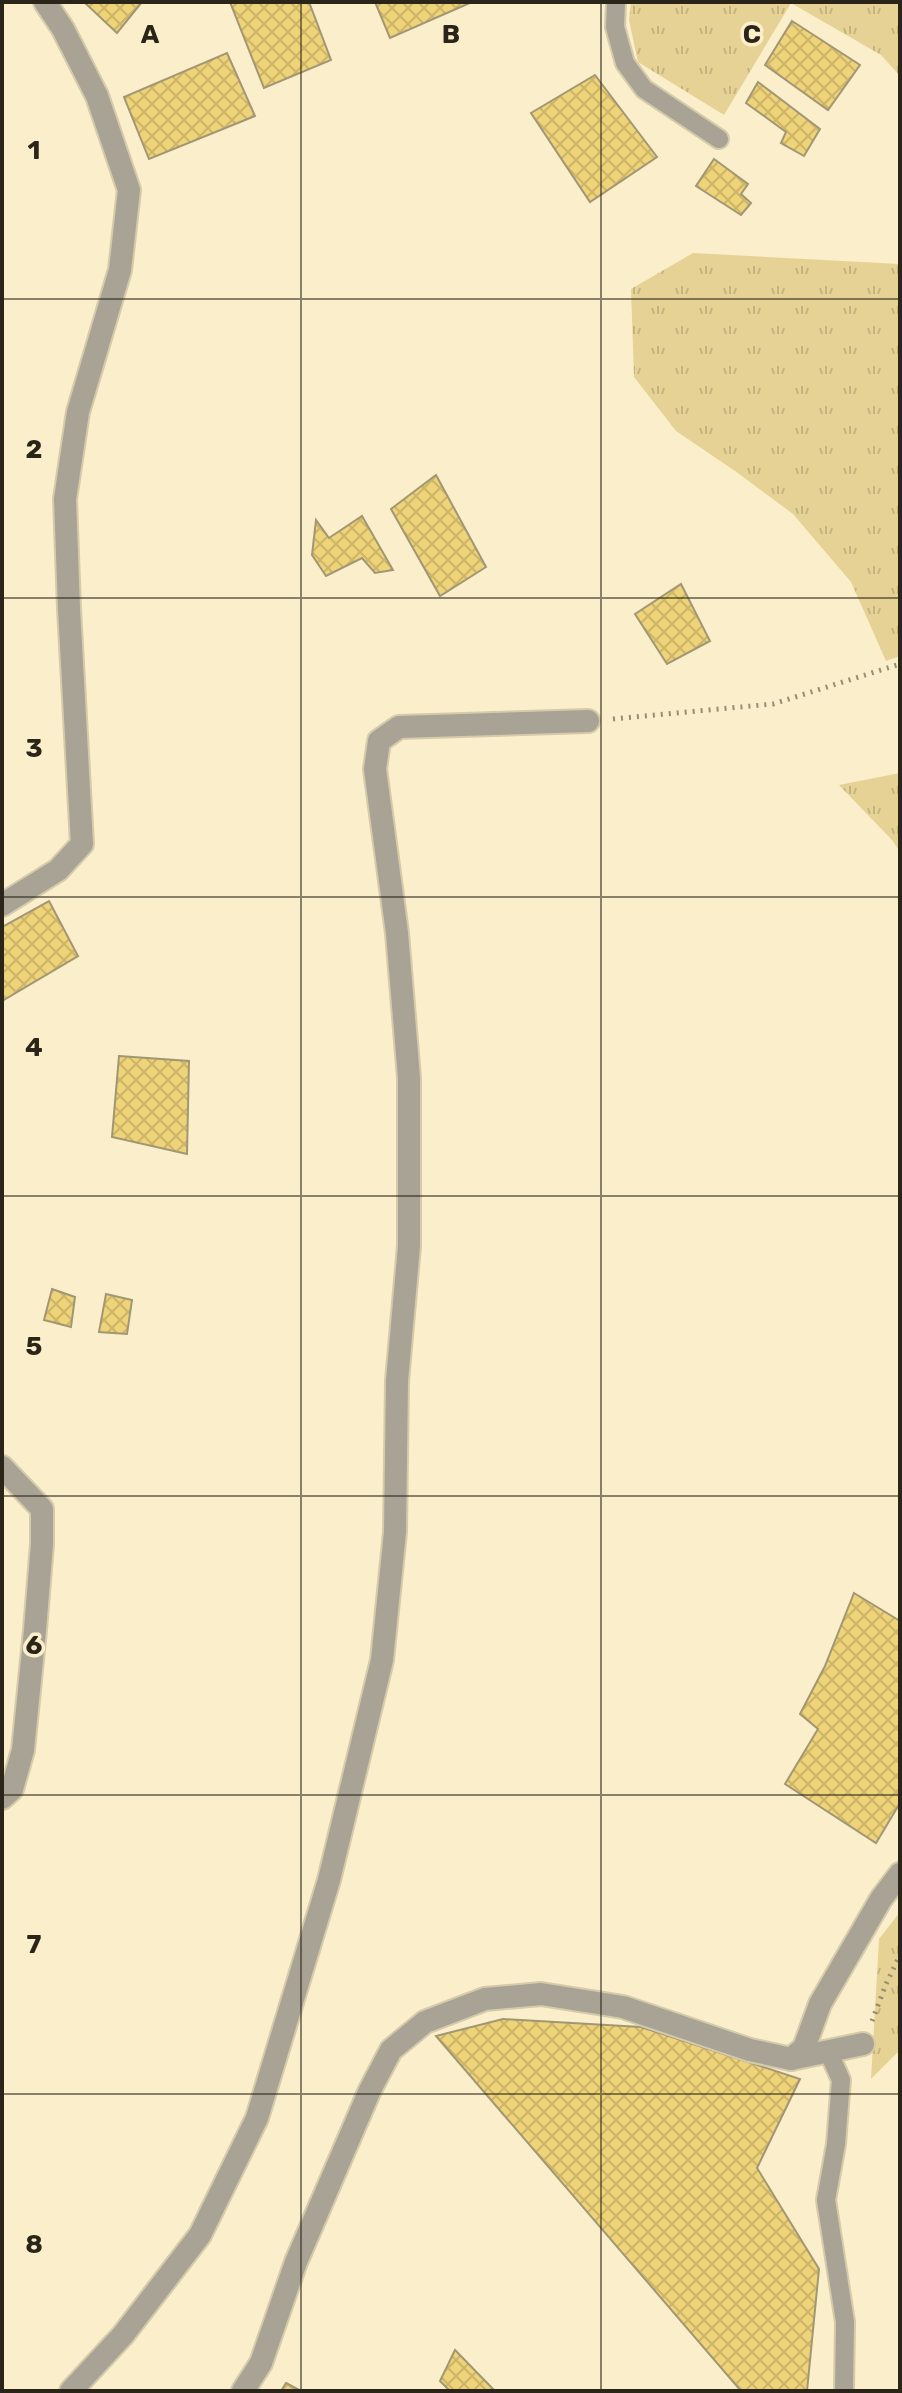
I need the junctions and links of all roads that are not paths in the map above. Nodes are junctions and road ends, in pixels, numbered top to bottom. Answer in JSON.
{"nodes":[{"id":1,"x":45,"y":2,"type":"edge"},
{"id":2,"x":616,"y":2,"type":"edge"},
{"id":3,"x":719,"y":139,"type":"dead end"},
{"id":4,"x":588,"y":721,"type":"road end"},
{"id":5,"x":2,"y":905,"type":"edge"},
{"id":6,"x":2,"y":1467,"type":"edge"},
{"id":7,"x":2,"y":1798,"type":"edge"},
{"id":8,"x":900,"y":1874,"type":"edge"},
{"id":9,"x":863,"y":2044,"type":"road end"},
{"id":10,"x":828,"y":2051,"type":"junction"},
{"id":11,"x":791,"y":2059,"type":"junction"},
{"id":12,"x":71,"y":2391,"type":"edge"},
{"id":13,"x":243,"y":2391,"type":"edge"},
{"id":14,"x":844,"y":2391,"type":"edge"}],
"edges":[{"from":1,"to":5,"type":"street"},
{"from":2,"to":3,"type":"lane"},
{"from":4,"to":12,"type":"street"},
{"from":6,"to":7,"type":"street"},
{"from":8,"to":11,"type":"street"},
{"from":9,"to":10,"type":"street"},
{"from":10,"to":11,"type":"street"},
{"from":10,"to":14,"type":"lane"},
{"from":11,"to":13,"type":"street"}]}
